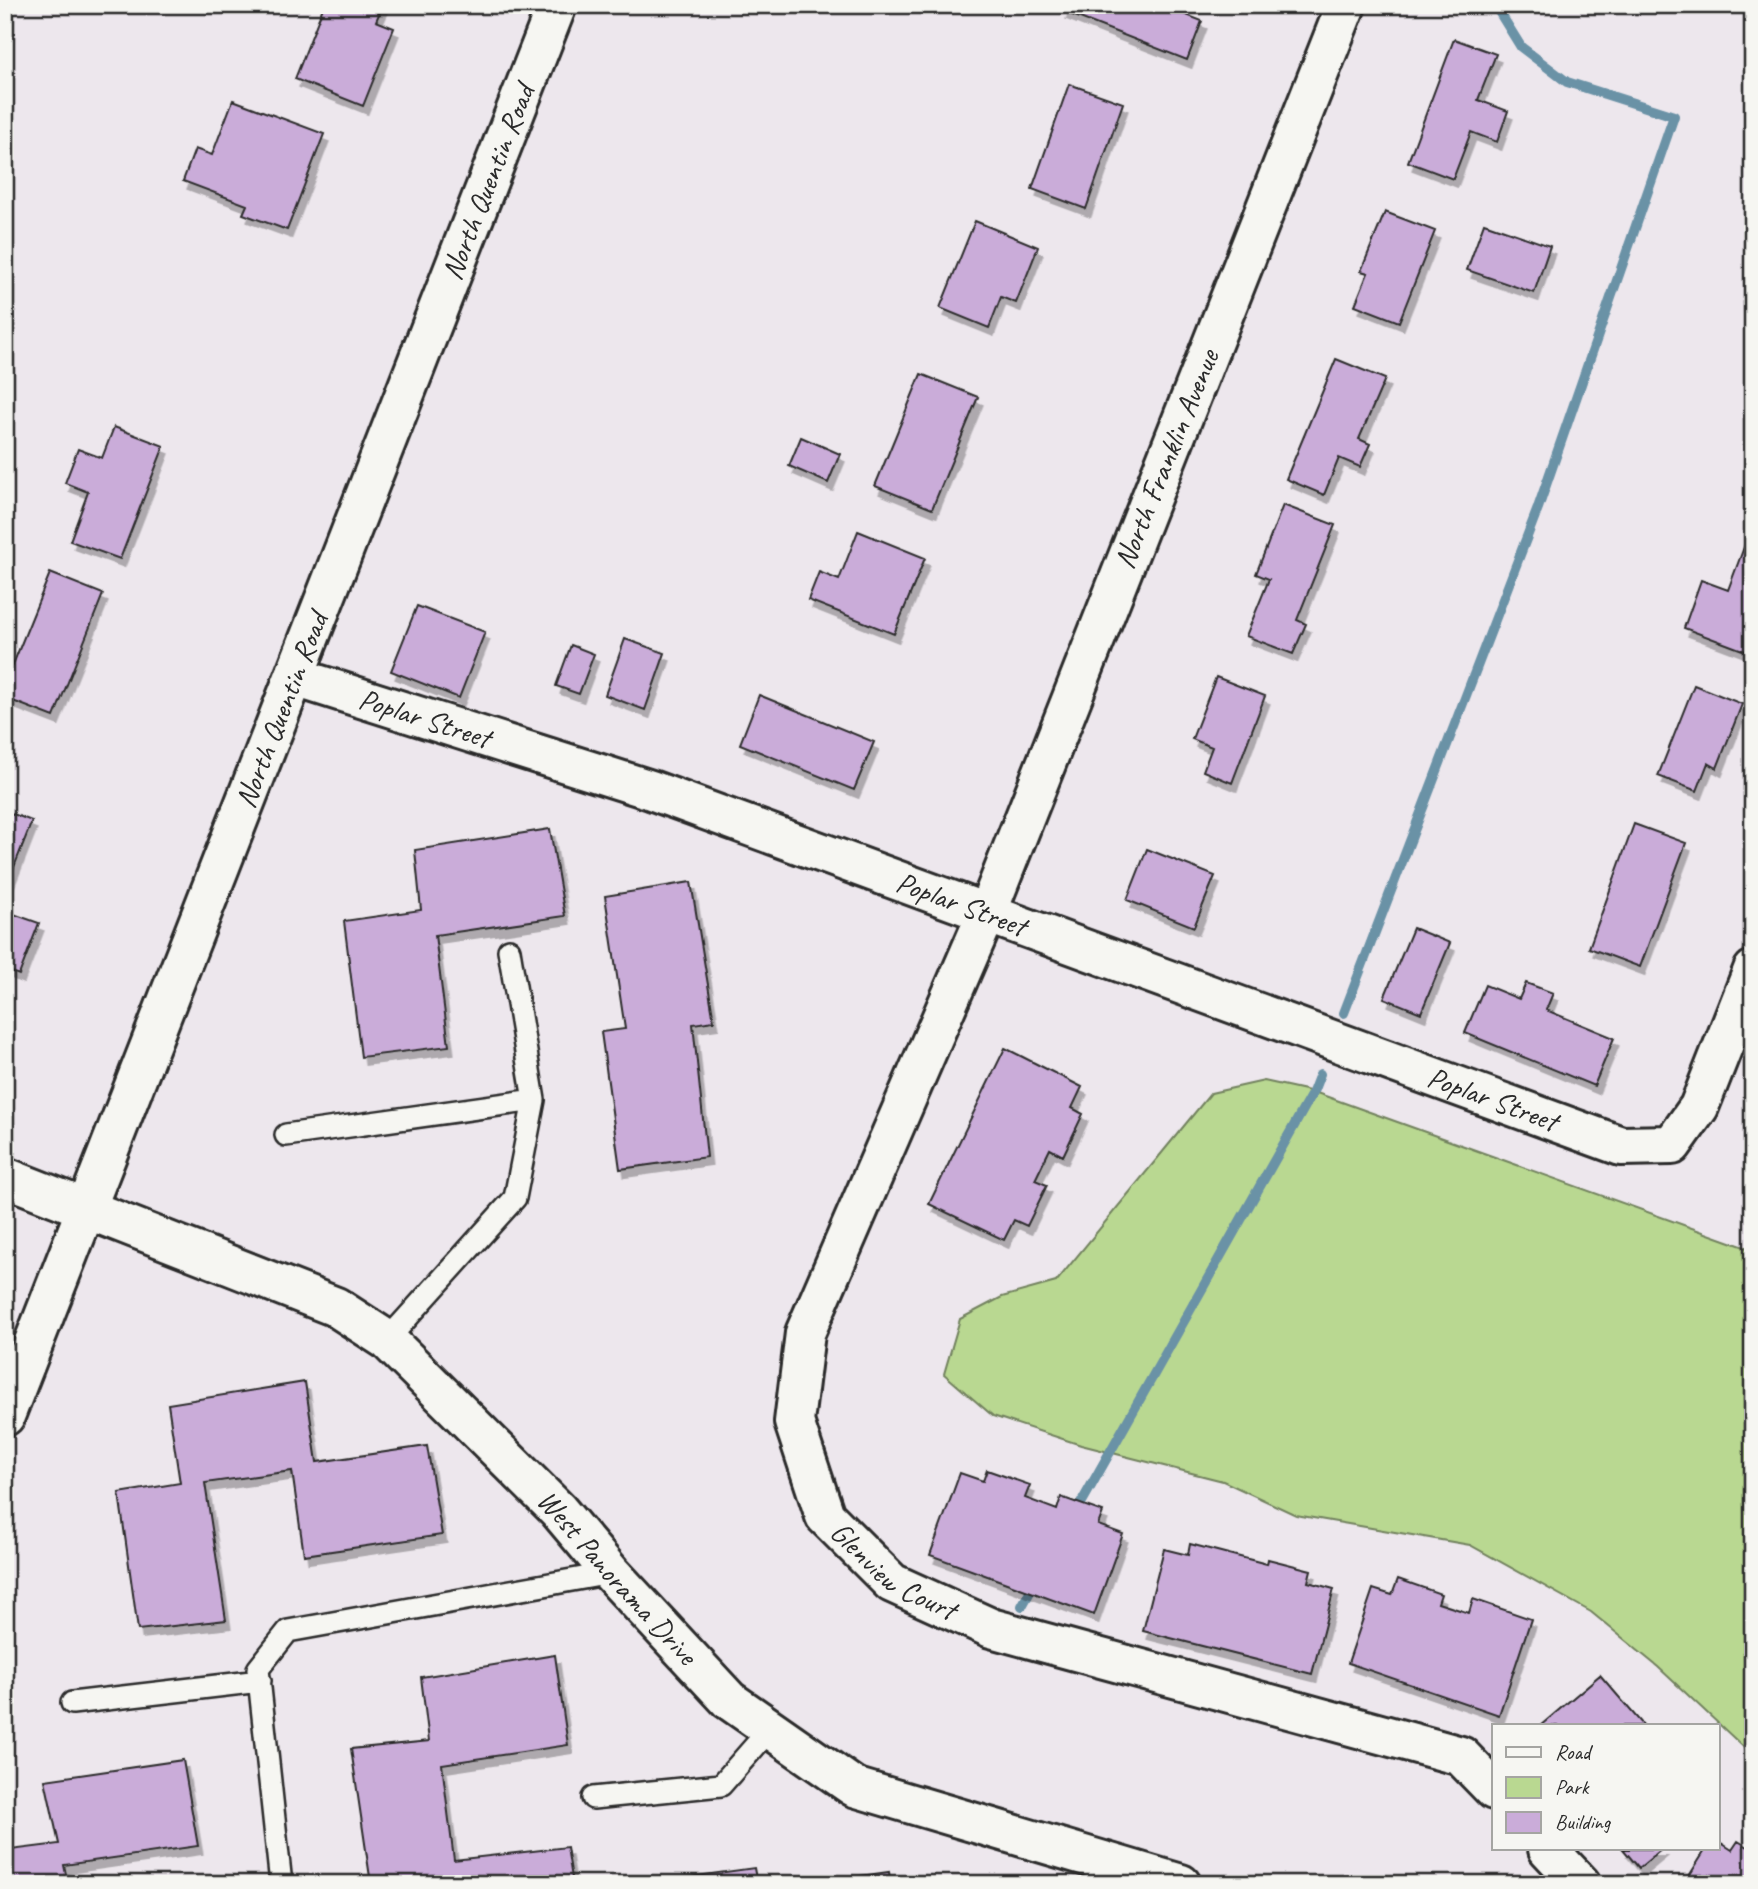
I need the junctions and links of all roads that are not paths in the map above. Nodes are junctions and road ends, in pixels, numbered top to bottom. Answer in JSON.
{"nodes":[{"id":1,"x":557,"y":5,"type":"edge"},
{"id":2,"x":1346,"y":5,"type":"edge"},
{"id":3,"x":295,"y":677,"type":"junction"},
{"id":4,"x":987,"y":913,"type":"junction"},
{"id":5,"x":509,"y":950,"type":"dead end"},
{"id":6,"x":1753,"y":970,"type":"edge"},
{"id":7,"x":534,"y":1100,"type":"junction"},
{"id":8,"x":286,"y":1135,"type":"dead end"},
{"id":9,"x":5,"y":1177,"type":"edge"},
{"id":10,"x":87,"y":1209,"type":"junction"},
{"id":11,"x":387,"y":1340,"type":"junction"},
{"id":12,"x":5,"y":1416,"type":"edge"},
{"id":13,"x":611,"y":1573,"type":"junction"},
{"id":14,"x":260,"y":1682,"type":"junction"},
{"id":15,"x":72,"y":1703,"type":"dead end"},
{"id":16,"x":771,"y":1729,"type":"junction"},
{"id":17,"x":1492,"y":1788,"type":"edge"},
{"id":18,"x":593,"y":1798,"type":"dead end"},
{"id":19,"x":1549,"y":1850,"type":"edge"},
{"id":20,"x":281,"y":1884,"type":"edge"},
{"id":21,"x":1181,"y":1884,"type":"edge"},
{"id":22,"x":1581,"y":1884,"type":"edge"}],
"edges":[{"from":1,"to":3,"type":"street","name":"North Quentin Road"},
{"from":2,"to":4,"type":"street","name":"North Franklin Avenue"},
{"from":3,"to":4,"type":"street","name":"Poplar Street"},
{"from":3,"to":10,"type":"street","name":"North Quentin Road"},
{"from":4,"to":6,"type":"street","name":"Poplar Street"},
{"from":4,"to":17,"type":"street","name":"Glenview Court"},
{"from":5,"to":7,"type":"lane"},
{"from":7,"to":8,"type":"lane"},
{"from":7,"to":11,"type":"lane"},
{"from":9,"to":10,"type":"street","name":"West Panorama Drive"},
{"from":10,"to":11,"type":"street","name":"West Panorama Drive"},
{"from":10,"to":12,"type":"street","name":"North Quentin Road"},
{"from":11,"to":13,"type":"street","name":"West Panorama Drive"},
{"from":13,"to":14,"type":"lane"},
{"from":13,"to":16,"type":"street","name":"West Panorama Drive"},
{"from":14,"to":15,"type":"lane"},
{"from":14,"to":20,"type":"lane"},
{"from":16,"to":18,"type":"lane"},
{"from":16,"to":21,"type":"street","name":"West Panorama Drive"},
{"from":19,"to":22,"type":"street"}]}
